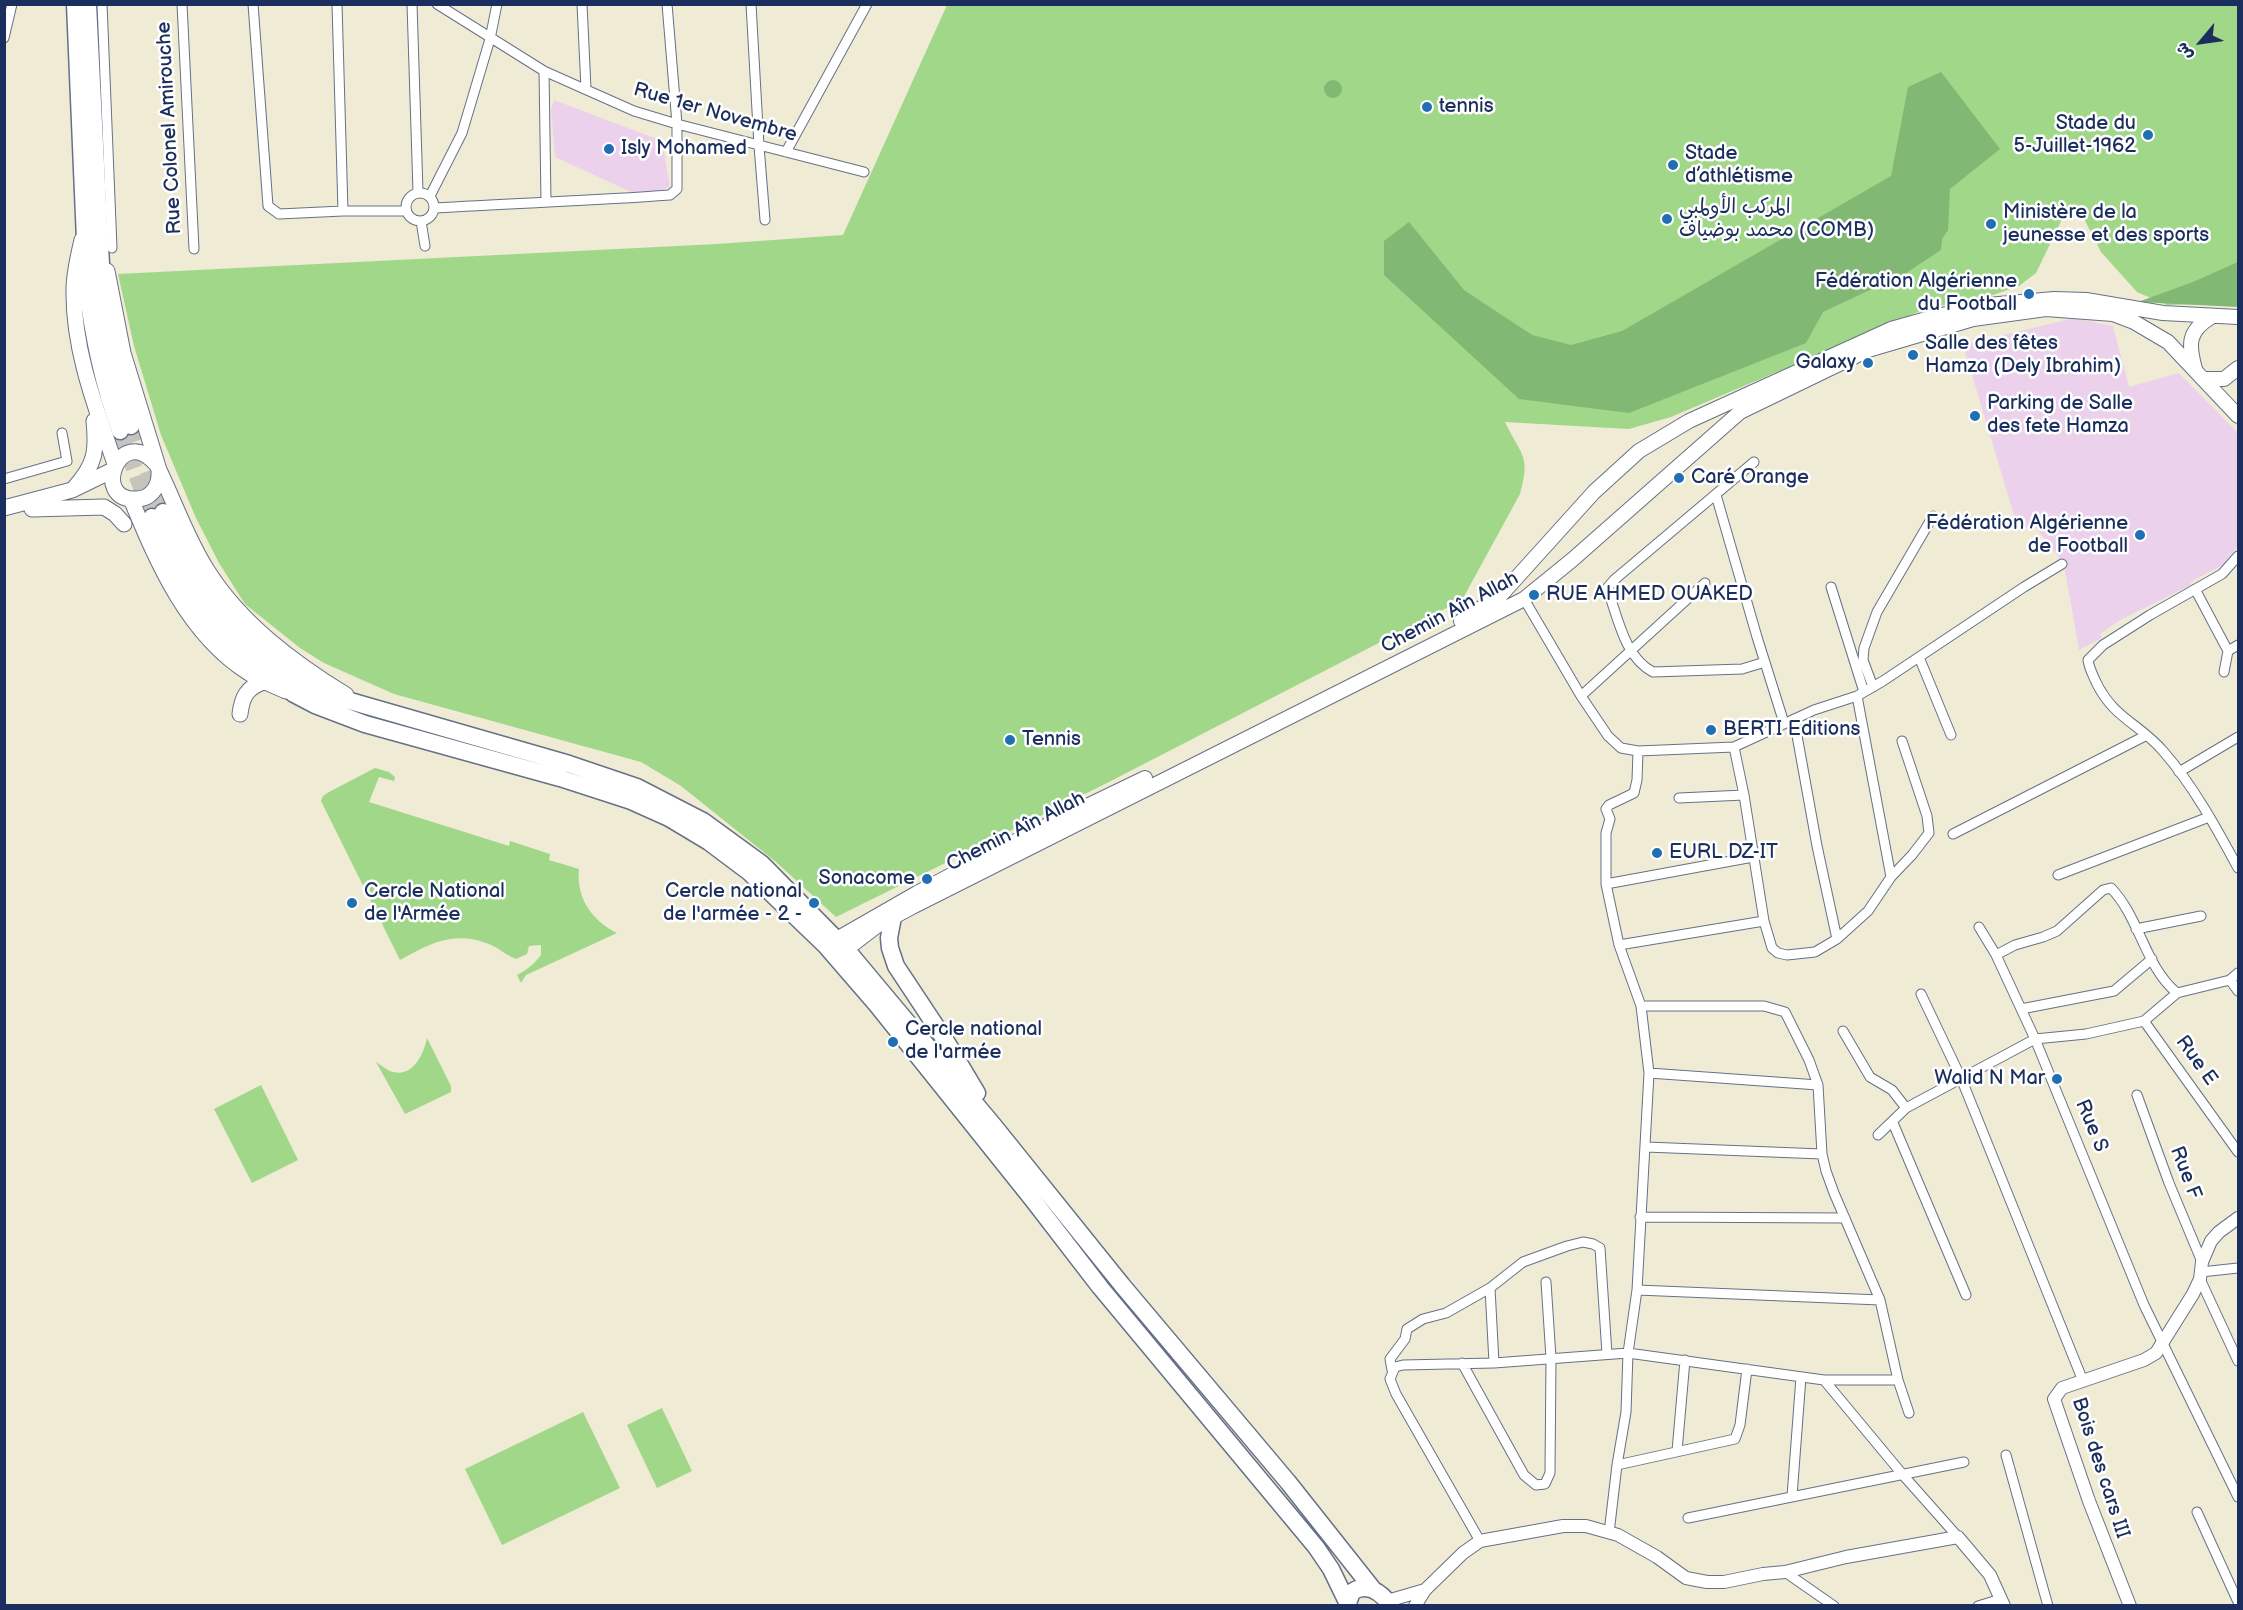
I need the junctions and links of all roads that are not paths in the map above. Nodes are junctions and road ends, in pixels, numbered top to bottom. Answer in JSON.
{"nodes":[{"id":1,"x":12,"y":4,"type":"edge"},
{"id":2,"x":75,"y":4,"type":"edge"},
{"id":3,"x":88,"y":4,"type":"edge"},
{"id":4,"x":102,"y":4,"type":"edge"},
{"id":5,"x":182,"y":4,"type":"edge"},
{"id":6,"x":254,"y":4,"type":"edge"},
{"id":7,"x":337,"y":4,"type":"edge"},
{"id":8,"x":412,"y":4,"type":"edge"},
{"id":9,"x":436,"y":4,"type":"edge"},
{"id":10,"x":497,"y":4,"type":"edge"},
{"id":11,"x":582,"y":4,"type":"edge"},
{"id":12,"x":667,"y":4,"type":"edge"},
{"id":13,"x":751,"y":4,"type":"edge"},
{"id":14,"x":867,"y":4,"type":"edge"},
{"id":15,"x":4,"y":38,"type":"edge"},
{"id":16,"x":490,"y":39,"type":"junction"},
{"id":17,"x":544,"y":71,"type":"junction"},
{"id":18,"x":586,"y":89,"type":"junction"},
{"id":19,"x":677,"y":124,"type":"junction"},
{"id":20,"x":759,"y":146,"type":"junction"},
{"id":21,"x":786,"y":152,"type":"junction"},
{"id":22,"x":864,"y":172,"type":"dead end"},
{"id":23,"x":418,"y":192,"type":"junction"},
{"id":24,"x":430,"y":196,"type":"junction"},
{"id":25,"x":546,"y":201,"type":"junction"},
{"id":26,"x":435,"y":208,"type":"junction"},
{"id":27,"x":343,"y":211,"type":"junction"},
{"id":28,"x":405,"y":211,"type":"junction"},
{"id":29,"x":765,"y":220,"type":"dead end"},
{"id":30,"x":421,"y":222,"type":"junction"},
{"id":31,"x":91,"y":233,"type":"junction"},
{"id":32,"x":425,"y":246,"type":"dead end"},
{"id":33,"x":112,"y":248,"type":"dead end"},
{"id":34,"x":194,"y":249,"type":"dead end"},
{"id":35,"x":2054,"y":304,"type":"junction"},
{"id":36,"x":2211,"y":317,"type":"junction"},
{"id":37,"x":2238,"y":317,"type":"edge"},
{"id":38,"x":2238,"y":368,"type":"edge"},
{"id":39,"x":2195,"y":369,"type":"junction"},
{"id":40,"x":2224,"y":379,"type":"junction"},
{"id":41,"x":2205,"y":380,"type":"junction"},
{"id":42,"x":91,"y":392,"type":"junction"},
{"id":43,"x":2221,"y":397,"type":"junction"},
{"id":44,"x":2238,"y":416,"type":"edge"},
{"id":45,"x":1689,"y":421,"type":"junction"},
{"id":46,"x":126,"y":428,"type":"tunnel mouth"},
{"id":47,"x":62,"y":433,"type":"dead end"},
{"id":48,"x":1706,"y":440,"type":"junction"},
{"id":49,"x":1754,"y":462,"type":"dead end"},
{"id":50,"x":114,"y":467,"type":"junction"},
{"id":51,"x":157,"y":467,"type":"junction"},
{"id":52,"x":4,"y":479,"type":"edge"},
{"id":53,"x":116,"y":489,"type":"junction"},
{"id":54,"x":72,"y":490,"type":"junction"},
{"id":55,"x":1716,"y":495,"type":"junction"},
{"id":56,"x":131,"y":499,"type":"junction"},
{"id":57,"x":4,"y":508,"type":"edge"},
{"id":58,"x":29,"y":509,"type":"junction"},
{"id":59,"x":1933,"y":516,"type":"dead end"},
{"id":60,"x":4,"y":518,"type":"edge"},
{"id":61,"x":124,"y":524,"type":"dead end"},
{"id":62,"x":2238,"y":556,"type":"edge"},
{"id":63,"x":2062,"y":564,"type":"dead end"},
{"id":64,"x":1514,"y":582,"type":"junction"},
{"id":65,"x":1705,"y":583,"type":"dead end"},
{"id":66,"x":1831,"y":587,"type":"dead end"},
{"id":67,"x":2195,"y":589,"type":"junction"},
{"id":68,"x":1524,"y":599,"type":"junction"},
{"id":69,"x":2238,"y":645,"type":"edge"},
{"id":70,"x":2228,"y":651,"type":"junction"},
{"id":71,"x":1631,"y":652,"type":"junction"},
{"id":72,"x":1919,"y":657,"type":"junction"},
{"id":73,"x":1765,"y":662,"type":"junction"},
{"id":74,"x":2224,"y":672,"type":"dead end"},
{"id":75,"x":264,"y":682,"type":"junction"},
{"id":76,"x":1865,"y":692,"type":"junction"},
{"id":77,"x":294,"y":694,"type":"junction"},
{"id":78,"x":1581,"y":696,"type":"junction"},
{"id":79,"x":364,"y":706,"type":"junction"},
{"id":80,"x":240,"y":714,"type":"dead end"},
{"id":81,"x":1794,"y":719,"type":"junction"},
{"id":82,"x":1784,"y":723,"type":"junction"},
{"id":83,"x":1951,"y":735,"type":"dead end"},
{"id":84,"x":2145,"y":736,"type":"junction"},
{"id":85,"x":2238,"y":737,"type":"edge"},
{"id":86,"x":1902,"y":741,"type":"dead end"},
{"id":87,"x":1734,"y":747,"type":"junction"},
{"id":88,"x":1638,"y":751,"type":"junction"},
{"id":89,"x":2178,"y":772,"type":"junction"},
{"id":90,"x":1744,"y":795,"type":"junction"},
{"id":91,"x":1679,"y":798,"type":"dead end"},
{"id":92,"x":2210,"y":817,"type":"junction"},
{"id":93,"x":1953,"y":834,"type":"dead end"},
{"id":94,"x":2238,"y":846,"type":"edge"},
{"id":95,"x":2230,"y":852,"type":"junction"},
{"id":96,"x":1753,"y":857,"type":"junction"},
{"id":97,"x":2238,"y":868,"type":"edge"},
{"id":98,"x":2058,"y":875,"type":"dead end"},
{"id":99,"x":1891,"y":877,"type":"junction"},
{"id":100,"x":1606,"y":884,"type":"junction"},
{"id":101,"x":2201,"y":916,"type":"dead end"},
{"id":102,"x":893,"y":917,"type":"junction"},
{"id":103,"x":1764,"y":921,"type":"junction"},
{"id":104,"x":1979,"y":927,"type":"dead end"},
{"id":105,"x":2136,"y":929,"type":"junction"},
{"id":106,"x":1837,"y":939,"type":"junction"},
{"id":107,"x":1619,"y":945,"type":"junction"},
{"id":108,"x":836,"y":948,"type":"junction"},
{"id":109,"x":1996,"y":955,"type":"junction"},
{"id":110,"x":2152,"y":959,"type":"junction"},
{"id":111,"x":2238,"y":973,"type":"edge"},
{"id":112,"x":2230,"y":980,"type":"junction"},
{"id":113,"x":2238,"y":992,"type":"edge"},
{"id":114,"x":2177,"y":993,"type":"junction"},
{"id":115,"x":1921,"y":994,"type":"dead end"},
{"id":116,"x":1641,"y":1006,"type":"junction"},
{"id":117,"x":2021,"y":1009,"type":"junction"},
{"id":118,"x":2144,"y":1021,"type":"junction"},
{"id":119,"x":1843,"y":1031,"type":"dead end"},
{"id":120,"x":2035,"y":1038,"type":"junction"},
{"id":121,"x":1649,"y":1072,"type":"junction"},
{"id":122,"x":1961,"y":1078,"type":"junction"},
{"id":123,"x":1818,"y":1085,"type":"junction"},
{"id":124,"x":2137,"y":1095,"type":"dead end"},
{"id":125,"x":1906,"y":1108,"type":"junction"},
{"id":126,"x":1893,"y":1123,"type":"junction"},
{"id":127,"x":994,"y":1126,"type":"junction"},
{"id":128,"x":1878,"y":1136,"type":"dead end"},
{"id":129,"x":1646,"y":1147,"type":"junction"},
{"id":130,"x":2238,"y":1152,"type":"edge"},
{"id":131,"x":1822,"y":1155,"type":"junction"},
{"id":132,"x":1640,"y":1217,"type":"junction"},
{"id":133,"x":1845,"y":1218,"type":"junction"},
{"id":134,"x":2238,"y":1218,"type":"edge"},
{"id":135,"x":2238,"y":1268,"type":"edge"},
{"id":136,"x":2201,"y":1271,"type":"junction"},
{"id":137,"x":1546,"y":1282,"type":"dead end"},
{"id":138,"x":1490,"y":1288,"type":"junction"},
{"id":139,"x":1637,"y":1290,"type":"junction"},
{"id":140,"x":1965,"y":1295,"type":"dead end"},
{"id":141,"x":1880,"y":1300,"type":"junction"},
{"id":142,"x":2163,"y":1342,"type":"junction"},
{"id":143,"x":1628,"y":1353,"type":"junction"},
{"id":144,"x":1607,"y":1354,"type":"junction"},
{"id":145,"x":1551,"y":1358,"type":"junction"},
{"id":146,"x":1685,"y":1360,"type":"junction"},
{"id":147,"x":2238,"y":1361,"type":"edge"},
{"id":148,"x":1462,"y":1363,"type":"junction"},
{"id":149,"x":1494,"y":1363,"type":"junction"},
{"id":150,"x":1747,"y":1369,"type":"junction"},
{"id":151,"x":1392,"y":1370,"type":"junction"},
{"id":152,"x":1801,"y":1377,"type":"junction"},
{"id":153,"x":1824,"y":1380,"type":"junction"},
{"id":154,"x":1898,"y":1380,"type":"junction"},
{"id":155,"x":2083,"y":1381,"type":"junction"},
{"id":156,"x":1909,"y":1413,"type":"dead end"},
{"id":157,"x":1677,"y":1451,"type":"junction"},
{"id":158,"x":2006,"y":1455,"type":"dead end"},
{"id":159,"x":1964,"y":1462,"type":"dead end"},
{"id":160,"x":1617,"y":1465,"type":"junction"},
{"id":161,"x":1903,"y":1475,"type":"junction"},
{"id":162,"x":1792,"y":1496,"type":"junction"},
{"id":163,"x":2238,"y":1497,"type":"edge"},
{"id":164,"x":2197,"y":1512,"type":"dead end"},
{"id":165,"x":1688,"y":1518,"type":"dead end"},
{"id":166,"x":1609,"y":1533,"type":"junction"},
{"id":167,"x":1958,"y":1537,"type":"junction"},
{"id":168,"x":1480,"y":1541,"type":"junction"},
{"id":169,"x":1785,"y":1572,"type":"junction"},
{"id":170,"x":1372,"y":1588,"type":"junction"},
{"id":171,"x":1425,"y":1590,"type":"junction"},
{"id":172,"x":2003,"y":1602,"type":"edge"},
{"id":173,"x":2238,"y":1602,"type":"edge"},
{"id":174,"x":1389,"y":1603,"type":"edge"},
{"id":175,"x":1347,"y":1604,"type":"edge"},
{"id":176,"x":1415,"y":1605,"type":"edge"},
{"id":177,"x":1834,"y":1605,"type":"edge"},
{"id":178,"x":1978,"y":1605,"type":"edge"},
{"id":179,"x":2048,"y":1605,"type":"edge"},
{"id":180,"x":2130,"y":1605,"type":"edge"}],
"edges":[{"from":1,"to":15,"type":"street"},
{"from":2,"to":31,"type":"highway"},
{"from":3,"to":31,"type":"highway"},
{"from":4,"to":33,"type":"street"},
{"from":5,"to":34,"type":"street","name":"Rue Colonel Amirouche"},
{"from":6,"to":27,"type":"street"},
{"from":7,"to":27,"type":"street"},
{"from":8,"to":23,"type":"street"},
{"from":9,"to":16,"type":"street","name":"Rue 1er Novembre"},
{"from":10,"to":16,"type":"street"},
{"from":11,"to":18,"type":"street"},
{"from":12,"to":19,"type":"street"},
{"from":13,"to":20,"type":"street"},
{"from":14,"to":21,"type":"street"},
{"from":16,"to":17,"type":"street","name":"Rue 1er Novembre"},
{"from":16,"to":24,"type":"street"},
{"from":17,"to":18,"type":"street","name":"Rue 1er Novembre"},
{"from":17,"to":25,"type":"street"},
{"from":18,"to":19,"type":"street","name":"Rue 1er Novembre"},
{"from":19,"to":20,"type":"street","name":"Rue 1er Novembre"},
{"from":19,"to":25,"type":"street"},
{"from":20,"to":21,"type":"street","name":"Rue 1er Novembre"},
{"from":20,"to":29,"type":"street"},
{"from":21,"to":22,"type":"street","name":"Rue 1er Novembre"},
{"from":23,"to":24,"type":"street"},
{"from":23,"to":28,"type":"street"},
{"from":24,"to":26,"type":"street"},
{"from":25,"to":26,"type":"street"},
{"from":26,"to":30,"type":"street"},
{"from":27,"to":28,"type":"street"},
{"from":28,"to":30,"type":"street"},
{"from":30,"to":32,"type":"street"},
{"from":31,"to":42,"type":"main road"},
{"from":31,"to":46,"type":"highway"},
{"from":31,"to":51,"type":"main road"},
{"from":35,"to":36,"type":"main road","name":"Chemin Aîn Allah"},
{"from":35,"to":39,"type":"main road","name":"Chemin Aîn Allah"},
{"from":35,"to":45,"type":"main road","name":"Chemin Aîn Allah"},
{"from":35,"to":48,"type":"main road","name":"Chemin Aîn Allah"},
{"from":36,"to":37,"type":"main road","name":"Chemin Aîn Allah"},
{"from":36,"to":39,"type":"main road"},
{"from":38,"to":40,"type":"main road"},
{"from":39,"to":41,"type":"main road","name":"Chemin Aîn Allah"},
{"from":40,"to":41,"type":"main road"},
{"from":40,"to":43,"type":"main road"},
{"from":41,"to":43,"type":"main road","name":"Chemin Aîn Allah"},
{"from":42,"to":50,"type":"main road"},
{"from":42,"to":54,"type":"main road"},
{"from":43,"to":44,"type":"main road"},
{"from":45,"to":48,"type":"main road"},
{"from":45,"to":64,"type":"main road","name":"Chemin Aîn Allah"},
{"from":47,"to":52,"type":"street"},
{"from":48,"to":68,"type":"main road","name":"Chemin Aîn Allah"},
{"from":49,"to":55,"type":"street"},
{"from":50,"to":51,"type":"main road"},
{"from":50,"to":53,"type":"main road"},
{"from":50,"to":54,"type":"main road"},
{"from":51,"to":56,"type":"main road"},
{"from":51,"to":79,"type":"main road"},
{"from":53,"to":56,"type":"main road"},
{"from":53,"to":58,"type":"main road"},
{"from":54,"to":57,"type":"main road"},
{"from":55,"to":71,"type":"street"},
{"from":55,"to":73,"type":"street"},
{"from":56,"to":75,"type":"main road"},
{"from":58,"to":60,"type":"main road"},
{"from":58,"to":61,"type":"main road"},
{"from":59,"to":76,"type":"street"},
{"from":62,"to":67,"type":"street"},
{"from":63,"to":72,"type":"street"},
{"from":64,"to":68,"type":"main road"},
{"from":64,"to":108,"type":"main road","name":"Chemin Aîn Allah"},
{"from":65,"to":71,"type":"street"},
{"from":66,"to":76,"type":"street"},
{"from":67,"to":70,"type":"street"},
{"from":67,"to":84,"type":"street"},
{"from":68,"to":78,"type":"street"},
{"from":68,"to":102,"type":"main road","name":"Chemin Aîn Allah"},
{"from":69,"to":70,"type":"street"},
{"from":70,"to":74,"type":"street"},
{"from":71,"to":73,"type":"street"},
{"from":71,"to":78,"type":"street"},
{"from":72,"to":76,"type":"street"},
{"from":72,"to":83,"type":"street"},
{"from":73,"to":82,"type":"street"},
{"from":75,"to":77,"type":"main road"},
{"from":75,"to":80,"type":"main road"},
{"from":76,"to":81,"type":"street"},
{"from":76,"to":99,"type":"street"},
{"from":77,"to":79,"type":"highway"},
{"from":77,"to":108,"type":"highway"},
{"from":78,"to":88,"type":"street"},
{"from":79,"to":108,"type":"highway"},
{"from":81,"to":82,"type":"street"},
{"from":81,"to":106,"type":"street"},
{"from":82,"to":87,"type":"street"},
{"from":84,"to":89,"type":"street"},
{"from":84,"to":93,"type":"street"},
{"from":85,"to":89,"type":"street"},
{"from":86,"to":99,"type":"street"},
{"from":87,"to":88,"type":"street"},
{"from":87,"to":90,"type":"street"},
{"from":88,"to":100,"type":"street"},
{"from":89,"to":92,"type":"street"},
{"from":90,"to":91,"type":"street"},
{"from":90,"to":96,"type":"street"},
{"from":92,"to":95,"type":"street"},
{"from":92,"to":98,"type":"street"},
{"from":94,"to":95,"type":"street"},
{"from":95,"to":97,"type":"street"},
{"from":96,"to":100,"type":"street"},
{"from":96,"to":103,"type":"street"},
{"from":99,"to":106,"type":"street"},
{"from":100,"to":107,"type":"street"},
{"from":101,"to":105,"type":"street"},
{"from":102,"to":108,"type":"main road","name":"Chemin Aîn Allah"},
{"from":102,"to":127,"type":"highway"},
{"from":103,"to":106,"type":"street"},
{"from":103,"to":107,"type":"street"},
{"from":104,"to":109,"type":"street","name":"Rue S"},
{"from":105,"to":109,"type":"street"},
{"from":105,"to":110,"type":"street"},
{"from":107,"to":116,"type":"street"},
{"from":108,"to":127,"type":"highway"},
{"from":108,"to":175,"type":"highway"},
{"from":109,"to":117,"type":"street","name":"Rue S"},
{"from":110,"to":114,"type":"street"},
{"from":110,"to":117,"type":"street"},
{"from":111,"to":112,"type":"street"},
{"from":112,"to":113,"type":"street"},
{"from":112,"to":114,"type":"street"},
{"from":114,"to":118,"type":"street"},
{"from":115,"to":122,"type":"street"},
{"from":116,"to":121,"type":"street"},
{"from":116,"to":123,"type":"street"},
{"from":117,"to":120,"type":"street","name":"Rue S"},
{"from":118,"to":120,"type":"street"},
{"from":118,"to":130,"type":"street","name":"Rue E"},
{"from":119,"to":125,"type":"street"},
{"from":120,"to":122,"type":"street"},
{"from":120,"to":142,"type":"street","name":"Rue S"},
{"from":121,"to":123,"type":"street"},
{"from":121,"to":129,"type":"street"},
{"from":122,"to":125,"type":"street"},
{"from":122,"to":155,"type":"street"},
{"from":123,"to":131,"type":"street"},
{"from":124,"to":136,"type":"street","name":"Rue F"},
{"from":125,"to":126,"type":"street"},
{"from":126,"to":128,"type":"street"},
{"from":126,"to":140,"type":"street"},
{"from":127,"to":170,"type":"highway"},
{"from":129,"to":131,"type":"street"},
{"from":129,"to":132,"type":"street"},
{"from":131,"to":133,"type":"street"},
{"from":132,"to":133,"type":"street"},
{"from":132,"to":139,"type":"street"},
{"from":133,"to":141,"type":"street"},
{"from":134,"to":136,"type":"street","name":"Bois des cars III"},
{"from":135,"to":136,"type":"street"},
{"from":136,"to":142,"type":"street","name":"Bois des cars III"},
{"from":136,"to":147,"type":"street","name":"Rue F"},
{"from":137,"to":145,"type":"street"},
{"from":138,"to":144,"type":"street"},
{"from":138,"to":149,"type":"street"},
{"from":138,"to":151,"type":"street"},
{"from":139,"to":141,"type":"street"},
{"from":139,"to":143,"type":"street"},
{"from":141,"to":154,"type":"street"},
{"from":142,"to":155,"type":"street","name":"Bois des cars III"},
{"from":142,"to":163,"type":"street","name":"Rue S"},
{"from":143,"to":144,"type":"street"},
{"from":143,"to":146,"type":"street"},
{"from":143,"to":160,"type":"street"},
{"from":144,"to":145,"type":"street"},
{"from":145,"to":148,"type":"street"},
{"from":145,"to":149,"type":"street"},
{"from":146,"to":150,"type":"street"},
{"from":146,"to":157,"type":"street"},
{"from":148,"to":149,"type":"street"},
{"from":148,"to":151,"type":"street"},
{"from":150,"to":152,"type":"street"},
{"from":150,"to":157,"type":"street"},
{"from":151,"to":168,"type":"street"},
{"from":152,"to":153,"type":"street"},
{"from":152,"to":162,"type":"street"},
{"from":153,"to":154,"type":"street"},
{"from":153,"to":161,"type":"street"},
{"from":154,"to":156,"type":"street"},
{"from":155,"to":180,"type":"street","name":"Bois des cars III"},
{"from":157,"to":160,"type":"street"},
{"from":158,"to":179,"type":"street"},
{"from":159,"to":161,"type":"street"},
{"from":160,"to":166,"type":"street"},
{"from":161,"to":162,"type":"street"},
{"from":161,"to":167,"type":"street"},
{"from":162,"to":165,"type":"street"},
{"from":164,"to":173,"type":"street"},
{"from":166,"to":168,"type":"street"},
{"from":166,"to":169,"type":"street"},
{"from":167,"to":169,"type":"street"},
{"from":167,"to":172,"type":"street"},
{"from":168,"to":171,"type":"street"},
{"from":169,"to":177,"type":"street"},
{"from":170,"to":174,"type":"highway"},
{"from":170,"to":175,"type":"highway"},
{"from":171,"to":174,"type":"street"},
{"from":171,"to":176,"type":"street"},
{"from":172,"to":178,"type":"street"}]}
